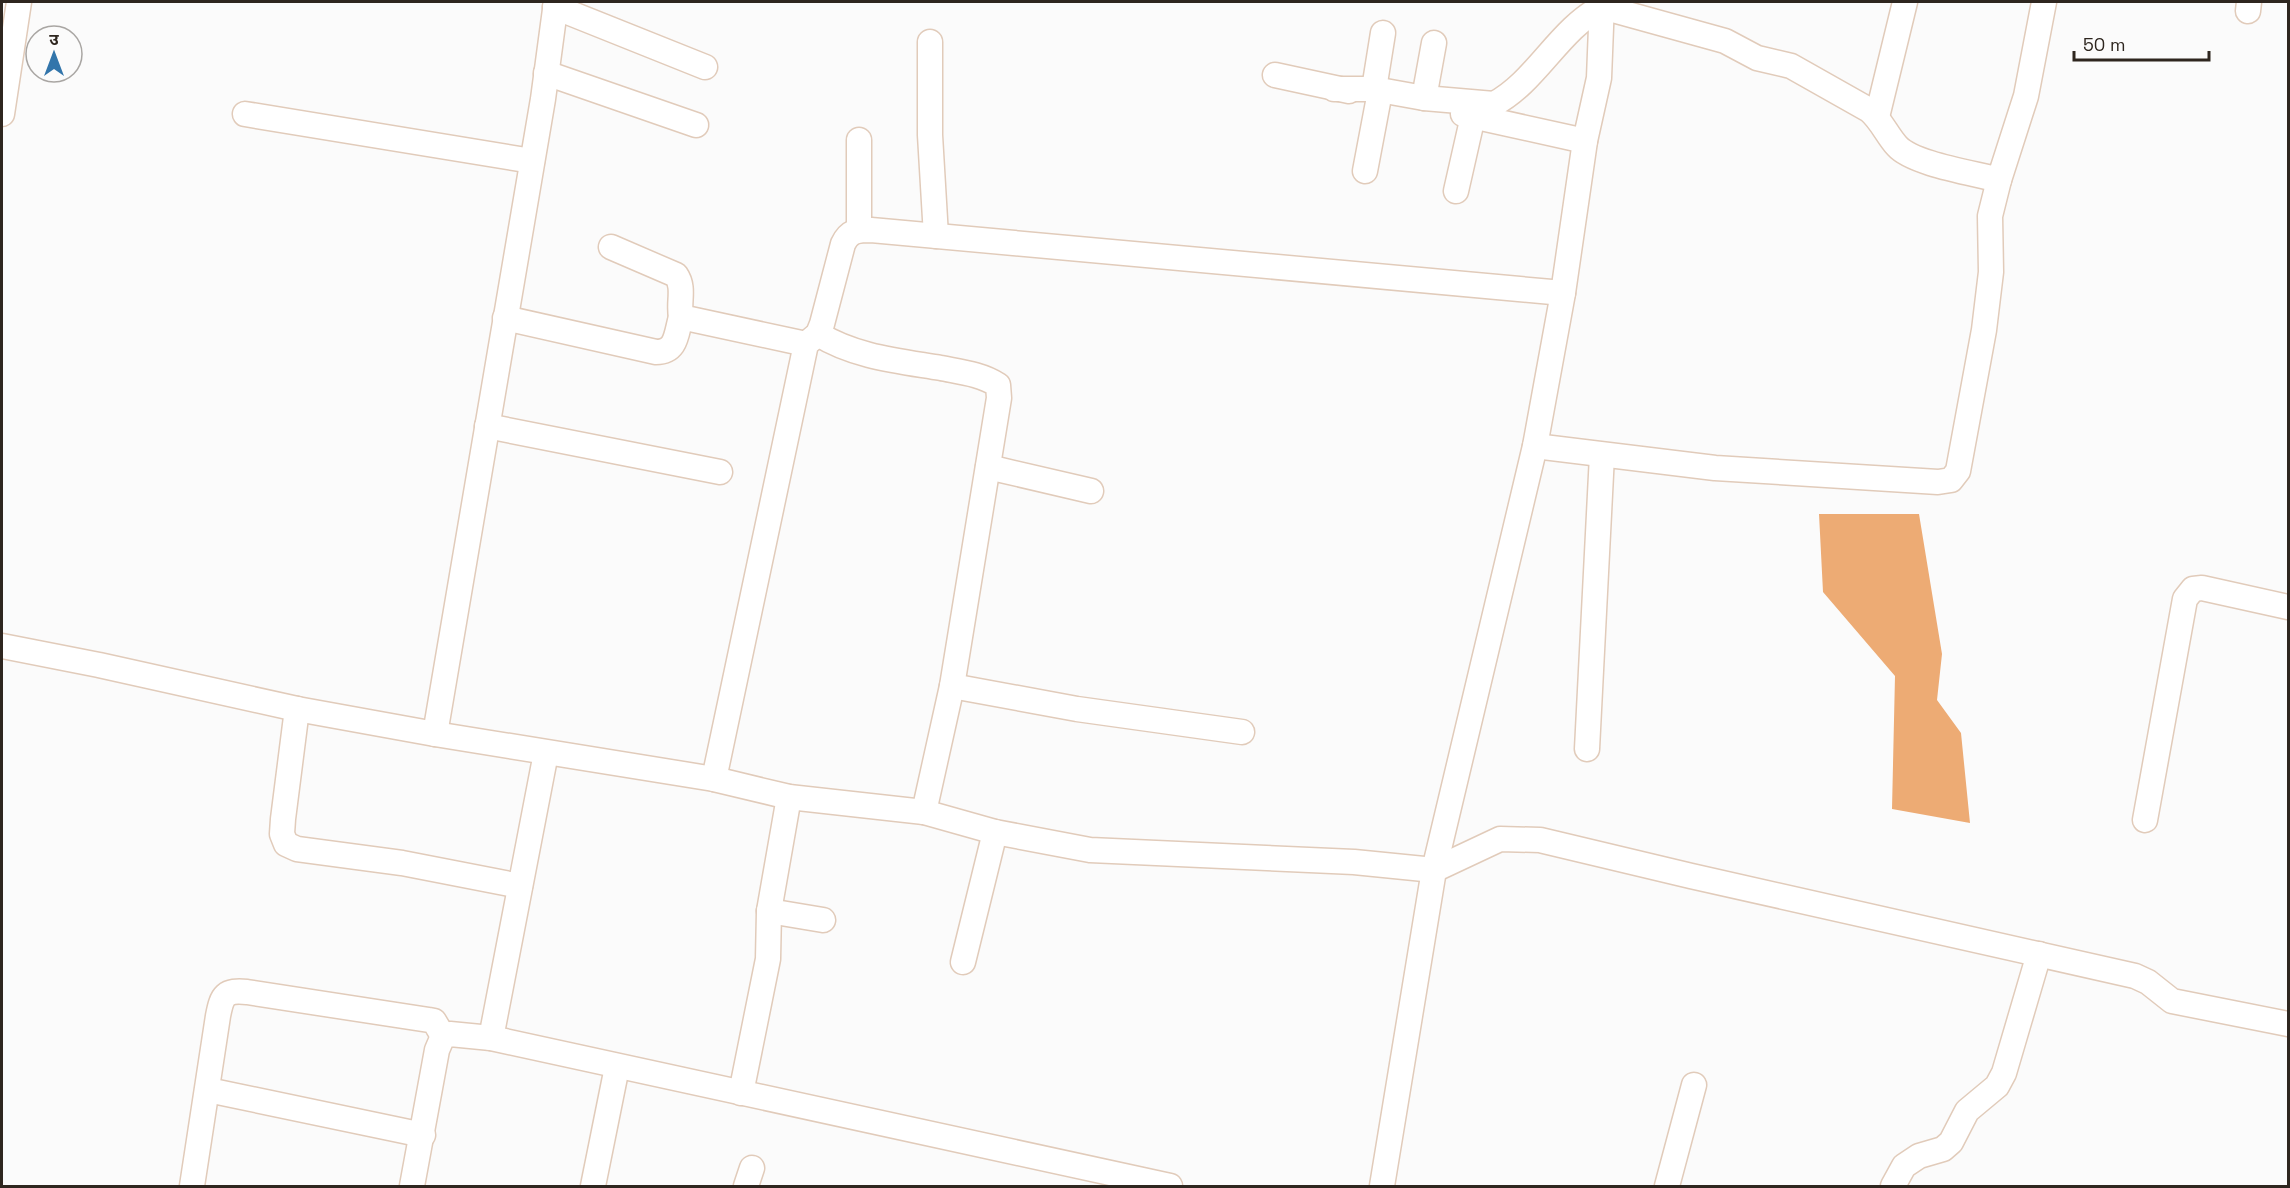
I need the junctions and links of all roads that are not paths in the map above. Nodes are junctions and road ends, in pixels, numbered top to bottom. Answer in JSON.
{"nodes":[{"id":1,"x":19,"y":2,"type":"edge"},
{"id":2,"x":1905,"y":2,"type":"edge"},
{"id":3,"x":2044,"y":2,"type":"edge"},
{"id":4,"x":555,"y":4,"type":"edge"},
{"id":5,"x":1602,"y":4,"type":"edge"},
{"id":6,"x":1383,"y":33,"type":"dead end"},
{"id":7,"x":930,"y":42,"type":"dead end"},
{"id":8,"x":1434,"y":43,"type":"dead end"},
{"id":9,"x":705,"y":68,"type":"dead end"},
{"id":10,"x":546,"y":73,"type":"junction"},
{"id":11,"x":1275,"y":75,"type":"dead end"},
{"id":12,"x":1377,"y":93,"type":"junction"},
{"id":13,"x":1424,"y":98,"type":"junction"},
{"id":14,"x":2,"y":114,"type":"edge"},
{"id":15,"x":245,"y":114,"type":"dead end"},
{"id":16,"x":1473,"y":116,"type":"junction"},
{"id":17,"x":1877,"y":117,"type":"junction"},
{"id":18,"x":696,"y":125,"type":"dead end"},
{"id":19,"x":860,"y":140,"type":"dead end"},
{"id":20,"x":1585,"y":141,"type":"junction"},
{"id":21,"x":532,"y":161,"type":"junction"},
{"id":22,"x":1365,"y":171,"type":"dead end"},
{"id":23,"x":1999,"y":180,"type":"junction"},
{"id":24,"x":1456,"y":191,"type":"dead end"},
{"id":25,"x":859,"y":230,"type":"junction"},
{"id":26,"x":936,"y":236,"type":"junction"},
{"id":27,"x":611,"y":247,"type":"dead end"},
{"id":28,"x":1563,"y":293,"type":"junction"},
{"id":29,"x":681,"y":317,"type":"junction"},
{"id":30,"x":505,"y":318,"type":"junction"},
{"id":31,"x":812,"y":339,"type":"junction"},
{"id":32,"x":487,"y":426,"type":"junction"},
{"id":33,"x":1534,"y":446,"type":"junction"},
{"id":34,"x":1602,"y":455,"type":"junction"},
{"id":35,"x":988,"y":467,"type":"junction"},
{"id":36,"x":720,"y":472,"type":"dead end"},
{"id":37,"x":1091,"y":491,"type":"dead end"},
{"id":38,"x":2289,"y":607,"type":"edge"},
{"id":39,"x":2,"y":646,"type":"edge"},
{"id":40,"x":952,"y":686,"type":"junction"},
{"id":41,"x":297,"y":709,"type":"junction"},
{"id":42,"x":1242,"y":732,"type":"dead end"},
{"id":43,"x":435,"y":734,"type":"junction"},
{"id":44,"x":1587,"y":749,"type":"dead end"},
{"id":45,"x":546,"y":753,"type":"junction"},
{"id":46,"x":714,"y":779,"type":"junction"},
{"id":47,"x":789,"y":797,"type":"junction"},
{"id":48,"x":924,"y":812,"type":"junction"},
{"id":49,"x":2145,"y":820,"type":"dead end"},
{"id":50,"x":995,"y":832,"type":"junction"},
{"id":51,"x":1434,"y":870,"type":"junction"},
{"id":52,"x":520,"y":886,"type":"junction"},
{"id":53,"x":769,"y":911,"type":"junction"},
{"id":54,"x":823,"y":920,"type":"dead end"},
{"id":55,"x":2039,"y":954,"type":"junction"},
{"id":56,"x":963,"y":962,"type":"dead end"},
{"id":57,"x":2289,"y":1024,"type":"edge"},
{"id":58,"x":443,"y":1036,"type":"junction"},
{"id":59,"x":491,"y":1038,"type":"junction"},
{"id":60,"x":617,"y":1067,"type":"junction"},
{"id":61,"x":1694,"y":1085,"type":"dead end"},
{"id":62,"x":208,"y":1089,"type":"junction"},
{"id":63,"x":741,"y":1093,"type":"junction"},
{"id":64,"x":423,"y":1136,"type":"junction"},
{"id":65,"x":1087,"y":1178,"type":"edge"},
{"id":66,"x":192,"y":1186,"type":"edge"},
{"id":67,"x":412,"y":1186,"type":"edge"},
{"id":68,"x":593,"y":1186,"type":"edge"},
{"id":69,"x":1170,"y":1186,"type":"edge"},
{"id":70,"x":1382,"y":1186,"type":"edge"},
{"id":71,"x":1667,"y":1186,"type":"edge"},
{"id":72,"x":1893,"y":1186,"type":"edge"}],
"edges":[{"from":1,"to":14,"type":"street"},
{"from":2,"to":17,"type":"street"},
{"from":3,"to":23,"type":"street"},
{"from":4,"to":9,"type":"street"},
{"from":4,"to":10,"type":"street"},
{"from":5,"to":13,"type":"street"},
{"from":5,"to":17,"type":"street"},
{"from":5,"to":20,"type":"street"},
{"from":6,"to":12,"type":"street"},
{"from":7,"to":26,"type":"street"},
{"from":8,"to":13,"type":"street"},
{"from":10,"to":18,"type":"street"},
{"from":10,"to":21,"type":"street"},
{"from":11,"to":12,"type":"street"},
{"from":12,"to":13,"type":"street"},
{"from":12,"to":16,"type":"street"},
{"from":12,"to":22,"type":"street"},
{"from":15,"to":21,"type":"street"},
{"from":16,"to":20,"type":"street"},
{"from":16,"to":24,"type":"street"},
{"from":17,"to":23,"type":"street"},
{"from":19,"to":25,"type":"street"},
{"from":20,"to":28,"type":"street"},
{"from":21,"to":30,"type":"street"},
{"from":23,"to":34,"type":"street"},
{"from":25,"to":26,"type":"street"},
{"from":25,"to":31,"type":"street"},
{"from":26,"to":28,"type":"street"},
{"from":27,"to":29,"type":"street"},
{"from":28,"to":33,"type":"street"},
{"from":29,"to":30,"type":"street"},
{"from":29,"to":31,"type":"street"},
{"from":30,"to":32,"type":"street"},
{"from":31,"to":35,"type":"street"},
{"from":31,"to":46,"type":"street"},
{"from":32,"to":36,"type":"street"},
{"from":32,"to":43,"type":"street"},
{"from":33,"to":34,"type":"street"},
{"from":33,"to":51,"type":"street"},
{"from":34,"to":44,"type":"street"},
{"from":35,"to":37,"type":"street"},
{"from":35,"to":40,"type":"street"},
{"from":38,"to":49,"type":"street"},
{"from":39,"to":41,"type":"street"},
{"from":40,"to":42,"type":"street"},
{"from":40,"to":48,"type":"street"},
{"from":41,"to":43,"type":"street"},
{"from":41,"to":52,"type":"street"},
{"from":43,"to":45,"type":"street"},
{"from":45,"to":46,"type":"street"},
{"from":45,"to":52,"type":"street"},
{"from":46,"to":47,"type":"street"},
{"from":47,"to":48,"type":"street"},
{"from":47,"to":53,"type":"street"},
{"from":48,"to":50,"type":"street"},
{"from":50,"to":51,"type":"street"},
{"from":50,"to":56,"type":"street"},
{"from":51,"to":55,"type":"street"},
{"from":51,"to":70,"type":"street"},
{"from":52,"to":59,"type":"street"},
{"from":53,"to":54,"type":"street"},
{"from":53,"to":63,"type":"street"},
{"from":55,"to":57,"type":"street"},
{"from":55,"to":72,"type":"street"},
{"from":58,"to":59,"type":"street"},
{"from":58,"to":62,"type":"street"},
{"from":58,"to":64,"type":"street"},
{"from":59,"to":60,"type":"street"},
{"from":60,"to":63,"type":"street"},
{"from":60,"to":68,"type":"street"},
{"from":61,"to":71,"type":"street"},
{"from":62,"to":64,"type":"street"},
{"from":62,"to":66,"type":"street"},
{"from":63,"to":65,"type":"street"},
{"from":64,"to":67,"type":"street"},
{"from":65,"to":69,"type":"street"}]}
